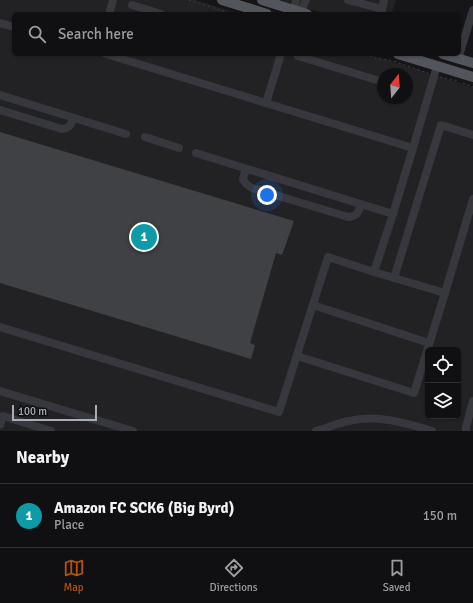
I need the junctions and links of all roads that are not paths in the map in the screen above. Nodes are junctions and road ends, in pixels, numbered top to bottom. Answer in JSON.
{"nodes":[{"id":1,"x":113,"y":0,"type":"edge"},
{"id":2,"x":222,"y":0,"type":"edge"},
{"id":3,"x":262,"y":0,"type":"edge"},
{"id":4,"x":306,"y":0,"type":"edge"},
{"id":5,"x":348,"y":0,"type":"edge"},
{"id":6,"x":384,"y":0,"type":"edge"},
{"id":7,"x":132,"y":5,"type":"dead end"},
{"id":8,"x":473,"y":10,"type":"edge"},
{"id":9,"x":298,"y":11,"type":"edge"},
{"id":10,"x":110,"y":12,"type":"edge"},
{"id":11,"x":155,"y":12,"type":"edge"},
{"id":12,"x":261,"y":12,"type":"edge"},
{"id":13,"x":382,"y":12,"type":"edge"},
{"id":14,"x":0,"y":23,"type":"edge"},
{"id":15,"x":12,"y":26,"type":"edge"},
{"id":16,"x":461,"y":48,"type":"edge"},
{"id":17,"x":113,"y":56,"type":"edge"},
{"id":18,"x":281,"y":56,"type":"edge"},
{"id":19,"x":298,"y":56,"type":"dead end"},
{"id":20,"x":402,"y":56,"type":"edge"},
{"id":21,"x":450,"y":56,"type":"edge"},
{"id":22,"x":458,"y":58,"type":"joint"},
{"id":23,"x":473,"y":63,"type":"edge"},
{"id":24,"x":436,"y":71,"type":"junction"},
{"id":25,"x":473,"y":77,"type":"edge"},
{"id":26,"x":377,"y":80,"type":"edge"},
{"id":27,"x":0,"y":95,"type":"edge"},
{"id":28,"x":266,"y":103,"type":"junction"},
{"id":29,"x":0,"y":110,"type":"edge"},
{"id":30,"x":73,"y":118,"type":"junction"},
{"id":31,"x":126,"y":134,"type":"dead end"},
{"id":32,"x":473,"y":135,"type":"edge"},
{"id":33,"x":145,"y":137,"type":"dead end"},
{"id":34,"x":179,"y":148,"type":"dead end"},
{"id":35,"x":413,"y":148,"type":"junction"},
{"id":36,"x":196,"y":153,"type":"dead end"},
{"id":37,"x":246,"y":169,"type":"junction"},
{"id":38,"x":473,"y":199,"type":"edge"},
{"id":39,"x":361,"y":204,"type":"junction"},
{"id":40,"x":393,"y":214,"type":"junction"},
{"id":41,"x":374,"y":272,"type":"junction"},
{"id":42,"x":394,"y":278,"type":"junction"},
{"id":43,"x":445,"y":293,"type":"junction"},
{"id":44,"x":313,"y":306,"type":"junction"},
{"id":45,"x":0,"y":327,"type":"edge"},
{"id":46,"x":429,"y":343,"type":"junction"},
{"id":47,"x":297,"y":356,"type":"junction"},
{"id":48,"x":0,"y":391,"type":"edge"},
{"id":49,"x":473,"y":401,"type":"edge"},
{"id":50,"x":0,"y":425,"type":"edge"},
{"id":51,"x":52,"y":431,"type":"edge"},
{"id":52,"x":134,"y":431,"type":"edge"},
{"id":53,"x":316,"y":431,"type":"edge"},
{"id":54,"x":432,"y":431,"type":"edge"},
{"id":55,"x":466,"y":431,"type":"edge"}],
"edges":[{"from":1,"to":10,"type":"street"},
{"from":2,"to":12,"type":"main road"},
{"from":3,"to":9,"type":"main road"},
{"from":4,"to":9,"type":"street"},
{"from":5,"to":13,"type":"street"},
{"from":6,"to":13,"type":"street"},
{"from":7,"to":11,"type":"street"},
{"from":8,"to":16,"type":"street"},
{"from":14,"to":15,"type":"street"},
{"from":17,"to":28,"type":"street"},
{"from":18,"to":28,"type":"street"},
{"from":19,"to":26,"type":"street"},
{"from":20,"to":24,"type":"main road"},
{"from":21,"to":22,"type":"main road"},
{"from":22,"to":23,"type":"main road"},
{"from":24,"to":25,"type":"main road"},
{"from":24,"to":35,"type":"street"},
{"from":27,"to":30,"type":"street"},
{"from":28,"to":35,"type":"street"},
{"from":29,"to":30,"type":"street"},
{"from":30,"to":31,"type":"street"},
{"from":32,"to":42,"type":"street"},
{"from":33,"to":34,"type":"street"},
{"from":35,"to":40,"type":"street"},
{"from":36,"to":37,"type":"street"},
{"from":37,"to":39,"type":"street"},
{"from":37,"to":39,"type":"street"},
{"from":38,"to":43,"type":"street"},
{"from":39,"to":40,"type":"street"},
{"from":40,"to":41,"type":"street"},
{"from":41,"to":42,"type":"street"},
{"from":41,"to":44,"type":"street"},
{"from":42,"to":43,"type":"street"},
{"from":43,"to":46,"type":"street"},
{"from":44,"to":46,"type":"street"},
{"from":44,"to":47,"type":"street"},
{"from":45,"to":47,"type":"street"},
{"from":46,"to":47,"type":"street"},
{"from":48,"to":52,"type":"street"},
{"from":49,"to":55,"type":"street"},
{"from":50,"to":51,"type":"street"},
{"from":53,"to":54,"type":"street"}]}
